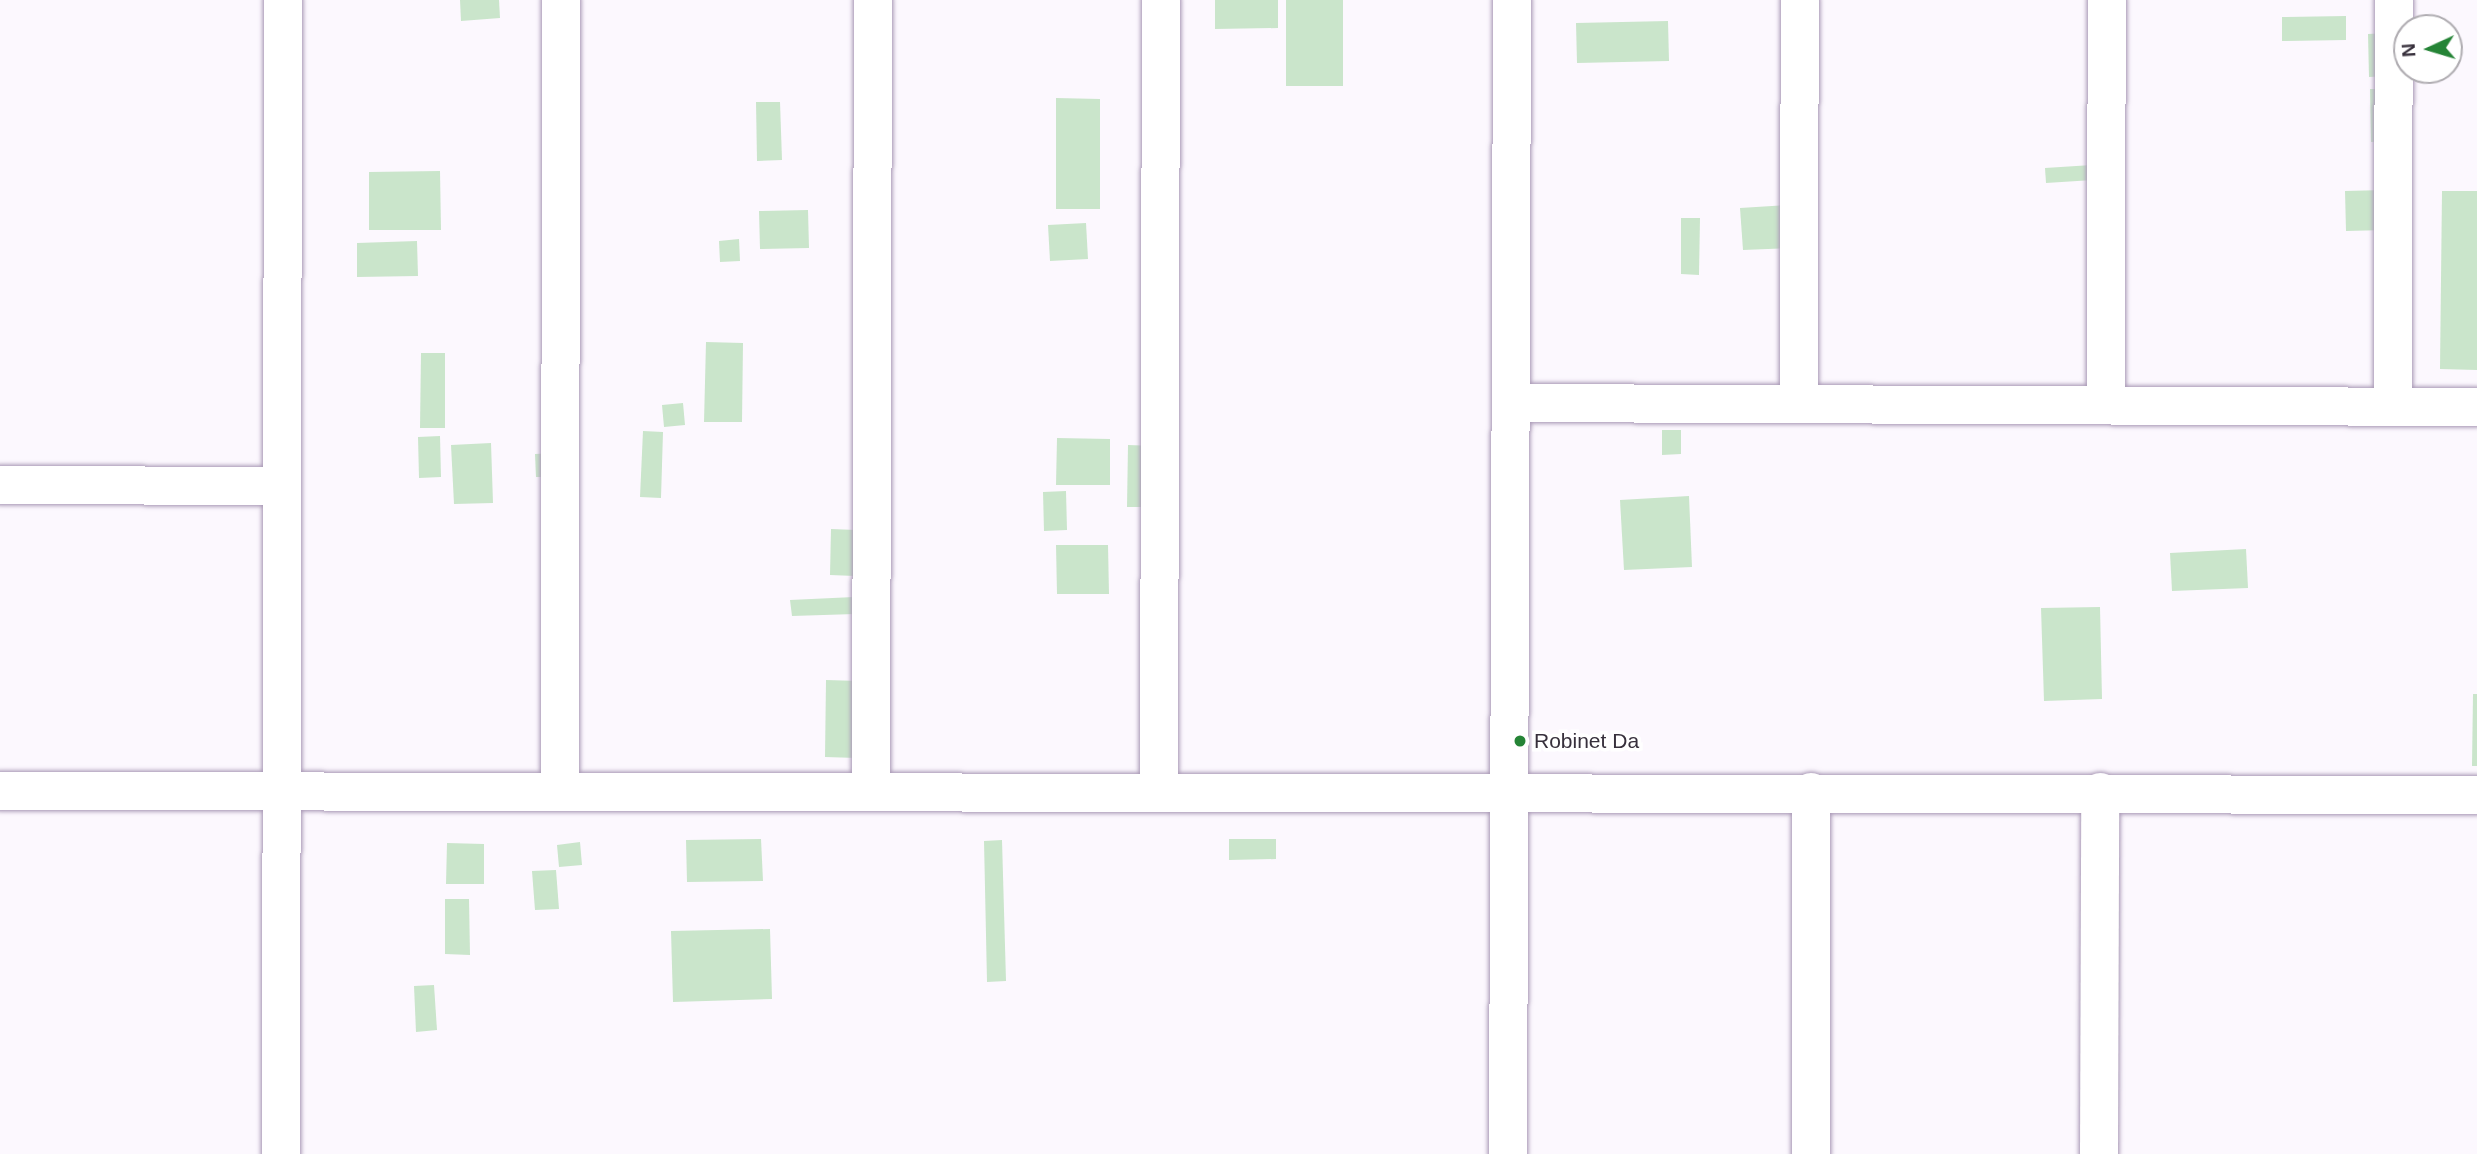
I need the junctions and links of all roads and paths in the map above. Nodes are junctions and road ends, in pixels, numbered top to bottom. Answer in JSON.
{"nodes":[{"id":1,"x":283,"y":0,"type":"edge"},
{"id":2,"x":561,"y":0,"type":"edge"},
{"id":3,"x":873,"y":0,"type":"edge"},
{"id":4,"x":1161,"y":0,"type":"edge"},
{"id":5,"x":1512,"y":0,"type":"edge"},
{"id":6,"x":1800,"y":0,"type":"edge"},
{"id":7,"x":2107,"y":0,"type":"edge"},
{"id":8,"x":2394,"y":0,"type":"edge"},
{"id":9,"x":1511,"y":403,"type":"junction"},
{"id":10,"x":1799,"y":404,"type":"junction"},
{"id":11,"x":2106,"y":405,"type":"junction"},
{"id":12,"x":2393,"y":407,"type":"junction"},
{"id":13,"x":2477,"y":407,"type":"edge"},
{"id":14,"x":0,"y":485,"type":"edge"},
{"id":15,"x":282,"y":485,"type":"junction"},
{"id":16,"x":0,"y":791,"type":"edge"},
{"id":17,"x":281,"y":791,"type":"junction"},
{"id":18,"x":560,"y":791,"type":"junction"},
{"id":19,"x":871,"y":792,"type":"junction"},
{"id":20,"x":1159,"y":792,"type":"junction"},
{"id":21,"x":1510,"y":792,"type":"junction"},
{"id":22,"x":1811,"y":792,"type":"junction"},
{"id":23,"x":2100,"y":792,"type":"junction"},
{"id":24,"x":2477,"y":795,"type":"edge"},
{"id":25,"x":281,"y":1154,"type":"edge"},
{"id":26,"x":1508,"y":1154,"type":"edge"},
{"id":27,"x":1811,"y":1154,"type":"edge"},
{"id":28,"x":2099,"y":1154,"type":"edge"}],
"edges":[{"from":1,"to":15,"type":"street"},
{"from":2,"to":18,"type":"street"},
{"from":3,"to":19,"type":"street"},
{"from":4,"to":20,"type":"street"},
{"from":5,"to":9,"type":"street"},
{"from":6,"to":10,"type":"street"},
{"from":7,"to":11,"type":"street"},
{"from":8,"to":12,"type":"street"},
{"from":9,"to":10,"type":"street"},
{"from":9,"to":21,"type":"street"},
{"from":10,"to":11,"type":"street"},
{"from":11,"to":12,"type":"street"},
{"from":12,"to":13,"type":"street"},
{"from":14,"to":15,"type":"street"},
{"from":15,"to":17,"type":"street"},
{"from":16,"to":17,"type":"street"},
{"from":17,"to":18,"type":"street"},
{"from":17,"to":25,"type":"street"},
{"from":18,"to":19,"type":"street"},
{"from":19,"to":20,"type":"street"},
{"from":20,"to":21,"type":"street"},
{"from":21,"to":22,"type":"street"},
{"from":21,"to":26,"type":"street"},
{"from":22,"to":23,"type":"street"},
{"from":22,"to":27,"type":"street"},
{"from":23,"to":24,"type":"street"},
{"from":23,"to":28,"type":"street"}]}
